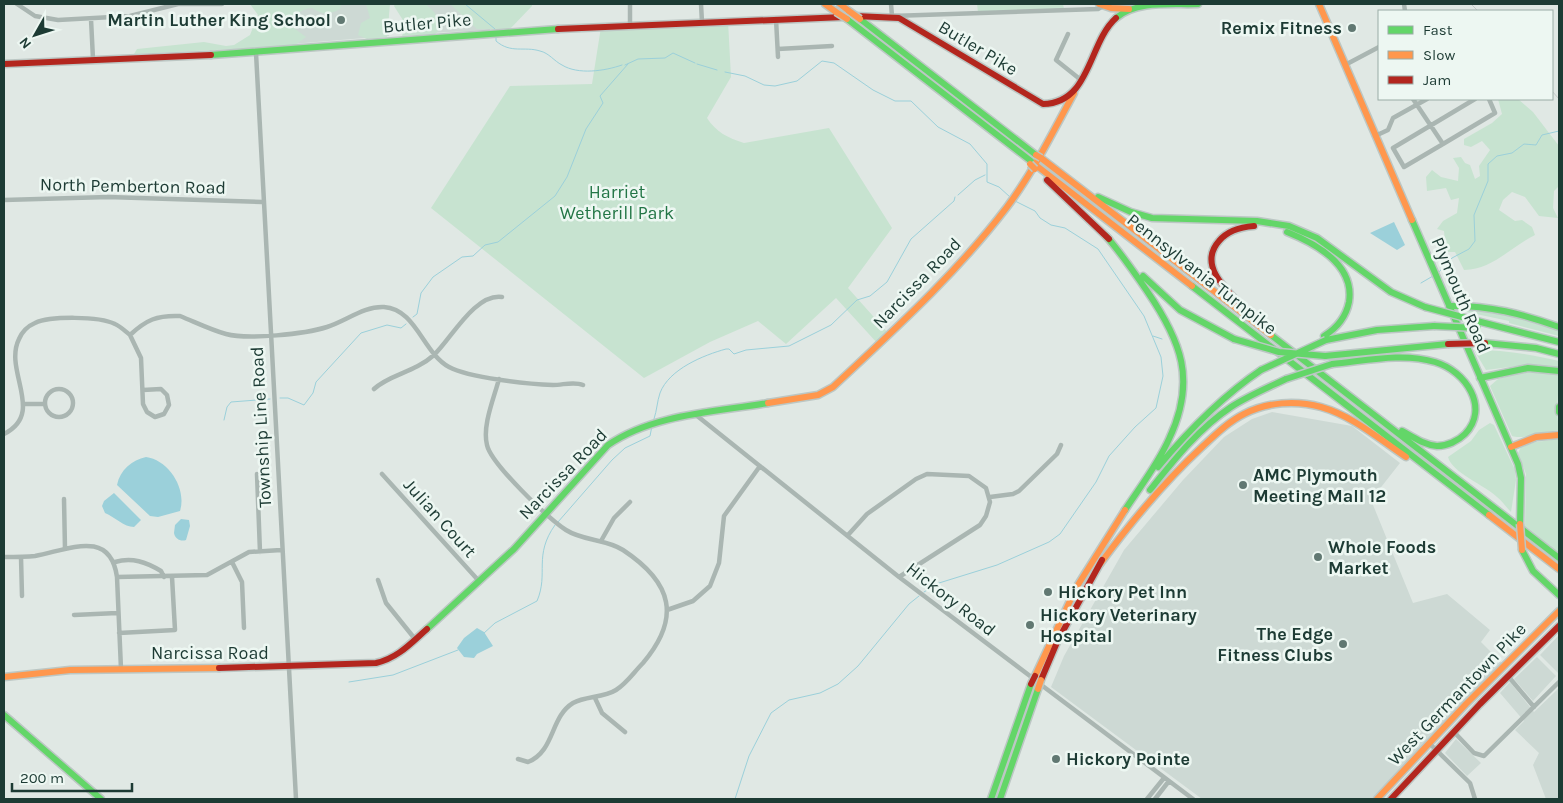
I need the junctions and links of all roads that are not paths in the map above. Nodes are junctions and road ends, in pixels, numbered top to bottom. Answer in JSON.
{"nodes":[{"id":1,"x":17,"y":4,"type":"edge"},
{"id":2,"x":222,"y":4,"type":"edge"},
{"id":3,"x":630,"y":4,"type":"edge"},
{"id":4,"x":701,"y":4,"type":"edge"},
{"id":5,"x":825,"y":4,"type":"edge"},
{"id":6,"x":840,"y":4,"type":"edge"},
{"id":7,"x":891,"y":4,"type":"edge"},
{"id":8,"x":1198,"y":4,"type":"edge"},
{"id":9,"x":1319,"y":4,"type":"edge"},
{"id":10,"x":1101,"y":5,"type":"edge"},
{"id":11,"x":1130,"y":8,"type":"junction"},
{"id":12,"x":892,"y":16,"type":"junction"},
{"id":13,"x":91,"y":19,"type":"junction"},
{"id":14,"x":776,"y":19,"type":"junction"},
{"id":15,"x":702,"y":22,"type":"junction"},
{"id":16,"x":630,"y":26,"type":"junction"},
{"id":17,"x":1068,"y":34,"type":"dead end"},
{"id":18,"x":832,"y":46,"type":"dead end"},
{"id":19,"x":778,"y":49,"type":"junction"},
{"id":20,"x":1378,"y":50,"type":"edge"},
{"id":21,"x":256,"y":53,"type":"junction"},
{"id":22,"x":778,"y":57,"type":"dead end"},
{"id":23,"x":93,"y":59,"type":"junction"},
{"id":24,"x":4,"y":64,"type":"edge"},
{"id":25,"x":1345,"y":65,"type":"junction"},
{"id":26,"x":1081,"y":80,"type":"junction"},
{"id":27,"x":1074,"y":92,"type":"junction"},
{"id":28,"x":1414,"y":100,"type":"edge"},
{"id":29,"x":1425,"y":100,"type":"edge"},
{"id":30,"x":1474,"y":100,"type":"edge"},
{"id":31,"x":1488,"y":100,"type":"edge"},
{"id":32,"x":1417,"y":105,"type":"junction"},
{"id":33,"x":1430,"y":124,"type":"junction"},
{"id":34,"x":1375,"y":136,"type":"junction"},
{"id":35,"x":1443,"y":144,"type":"junction"},
{"id":36,"x":1033,"y":165,"type":"junction"},
{"id":37,"x":1083,"y":191,"type":"junction"},
{"id":38,"x":4,"y":200,"type":"edge"},
{"id":39,"x":262,"y":202,"type":"junction"},
{"id":40,"x":1106,"y":236,"type":"junction"},
{"id":41,"x":502,"y":296,"type":"dead end"},
{"id":42,"x":1448,"y":306,"type":"junction"},
{"id":43,"x":1478,"y":325,"type":"junction"},
{"id":44,"x":1559,"y":327,"type":"edge"},
{"id":45,"x":271,"y":335,"type":"junction"},
{"id":46,"x":130,"y":336,"type":"junction"},
{"id":47,"x":1273,"y":337,"type":"junction"},
{"id":48,"x":1325,"y":338,"type":"junction"},
{"id":49,"x":1559,"y":342,"type":"edge"},
{"id":50,"x":1373,"y":353,"type":"junction"},
{"id":51,"x":435,"y":354,"type":"junction"},
{"id":52,"x":1559,"y":354,"type":"edge"},
{"id":53,"x":1332,"y":364,"type":"junction"},
{"id":54,"x":1559,"y":371,"type":"edge"},
{"id":55,"x":1480,"y":378,"type":"junction"},
{"id":56,"x":499,"y":379,"type":"junction"},
{"id":57,"x":583,"y":385,"type":"dead end"},
{"id":58,"x":374,"y":389,"type":"dead end"},
{"id":59,"x":143,"y":390,"type":"junction"},
{"id":60,"x":24,"y":404,"type":"junction"},
{"id":61,"x":45,"y":404,"type":"junction"},
{"id":62,"x":1559,"y":407,"type":"edge"},
{"id":63,"x":1559,"y":412,"type":"edge"},
{"id":64,"x":696,"y":416,"type":"junction"},
{"id":65,"x":1375,"y":416,"type":"junction"},
{"id":66,"x":4,"y":434,"type":"edge"},
{"id":67,"x":1559,"y":435,"type":"edge"},
{"id":68,"x":1061,"y":444,"type":"dead end"},
{"id":69,"x":1511,"y":447,"type":"junction"},
{"id":70,"x":760,"y":466,"type":"junction"},
{"id":71,"x":257,"y":474,"type":"dead end"},
{"id":72,"x":382,"y":474,"type":"dead end"},
{"id":73,"x":1461,"y":493,"type":"junction"},
{"id":74,"x":990,"y":497,"type":"junction"},
{"id":75,"x":64,"y":498,"type":"dead end"},
{"id":76,"x":1133,"y":498,"type":"junction"},
{"id":77,"x":630,"y":502,"type":"dead end"},
{"id":78,"x":546,"y":514,"type":"junction"},
{"id":79,"x":848,"y":535,"type":"junction"},
{"id":80,"x":602,"y":541,"type":"junction"},
{"id":81,"x":65,"y":549,"type":"junction"},
{"id":82,"x":281,"y":550,"type":"junction"},
{"id":83,"x":260,"y":552,"type":"junction"},
{"id":84,"x":21,"y":557,"type":"junction"},
{"id":85,"x":4,"y":558,"type":"edge"},
{"id":86,"x":1559,"y":558,"type":"edge"},
{"id":87,"x":115,"y":562,"type":"junction"},
{"id":88,"x":232,"y":562,"type":"junction"},
{"id":89,"x":1100,"y":564,"type":"junction"},
{"id":90,"x":1559,"y":569,"type":"edge"},
{"id":91,"x":117,"y":577,"type":"junction"},
{"id":92,"x":164,"y":577,"type":"junction"},
{"id":93,"x":172,"y":577,"type":"junction"},
{"id":94,"x":899,"y":577,"type":"junction"},
{"id":95,"x":378,"y":580,"type":"dead end"},
{"id":96,"x":478,"y":580,"type":"junction"},
{"id":97,"x":1559,"y":595,"type":"edge"},
{"id":98,"x":22,"y":596,"type":"dead end"},
{"id":99,"x":667,"y":610,"type":"junction"},
{"id":100,"x":1559,"y":611,"type":"edge"},
{"id":101,"x":118,"y":613,"type":"junction"},
{"id":102,"x":74,"y":615,"type":"dead end"},
{"id":103,"x":1559,"y":626,"type":"edge"},
{"id":104,"x":244,"y":628,"type":"dead end"},
{"id":105,"x":119,"y":633,"type":"junction"},
{"id":106,"x":415,"y":639,"type":"junction"},
{"id":107,"x":288,"y":668,"type":"junction"},
{"id":108,"x":120,"y":669,"type":"junction"},
{"id":109,"x":1508,"y":676,"type":"junction"},
{"id":110,"x":4,"y":677,"type":"edge"},
{"id":111,"x":1559,"y":682,"type":"edge"},
{"id":112,"x":595,"y":698,"type":"junction"},
{"id":113,"x":1534,"y":708,"type":"junction"},
{"id":114,"x":4,"y":715,"type":"edge"},
{"id":115,"x":625,"y":732,"type":"dead end"},
{"id":116,"x":1454,"y":732,"type":"junction"},
{"id":117,"x":1429,"y":743,"type":"junction"},
{"id":118,"x":1437,"y":751,"type":"junction"},
{"id":119,"x":518,"y":759,"type":"dead end"},
{"id":120,"x":1164,"y":778,"type":"junction"},
{"id":121,"x":1169,"y":781,"type":"junction"},
{"id":122,"x":101,"y":799,"type":"edge"},
{"id":123,"x":296,"y":799,"type":"edge"},
{"id":124,"x":991,"y":799,"type":"edge"},
{"id":125,"x":1000,"y":799,"type":"edge"},
{"id":126,"x":1147,"y":799,"type":"edge"},
{"id":127,"x":1155,"y":799,"type":"edge"},
{"id":128,"x":1193,"y":799,"type":"edge"},
{"id":129,"x":1377,"y":799,"type":"edge"},
{"id":130,"x":1391,"y":799,"type":"edge"},
{"id":131,"x":1475,"y":799,"type":"edge"}],
"edges":[{"from":1,"to":13,"type":"street"},
{"from":2,"to":13,"type":"street"},
{"from":3,"to":16,"type":"street"},
{"from":4,"to":15,"type":"street"},
{"from":5,"to":36,"type":"main road","name":"Pennsylvania Turnpike","bridge":true},
{"from":6,"to":37,"type":"main road","name":"Pennsylvania Turnpike","bridge":true},
{"from":7,"to":12,"type":"street"},
{"from":8,"to":11,"type":"main road"},
{"from":9,"to":25,"type":"main road","name":"Plymouth Road"},
{"from":10,"to":11,"type":"main road"},
{"from":10,"to":12,"type":"street"},
{"from":11,"to":26,"type":"main road","name":"Butler Pike"},
{"from":12,"to":14,"type":"main road","name":"Butler Pike"},
{"from":12,"to":27,"type":"main road","name":"Butler Pike"},
{"from":13,"to":23,"type":"street"},
{"from":14,"to":15,"type":"main road","name":"Butler Pike"},
{"from":14,"to":19,"type":"street"},
{"from":15,"to":16,"type":"main road","name":"Butler Pike"},
{"from":16,"to":21,"type":"main road","name":"Butler Pike"},
{"from":17,"to":26,"type":"street"},
{"from":18,"to":19,"type":"street"},
{"from":19,"to":22,"type":"street"},
{"from":20,"to":25,"type":"street"},
{"from":21,"to":23,"type":"main road","name":"Butler Pike"},
{"from":21,"to":39,"type":"street","name":"Township Line Road"},
{"from":23,"to":24,"type":"main road","name":"Butler Pike"},
{"from":25,"to":34,"type":"main road","name":"Plymouth Road"},
{"from":26,"to":27,"type":"main road","name":"Butler Pike"},
{"from":27,"to":64,"type":"main road","name":"Narcissa Road"},
{"from":28,"to":32,"type":"street"},
{"from":29,"to":32,"type":"street"},
{"from":30,"to":33,"type":"street"},
{"from":31,"to":35,"type":"street"},
{"from":32,"to":33,"type":"street"},
{"from":32,"to":34,"type":"street"},
{"from":33,"to":35,"type":"street"},
{"from":33,"to":35,"type":"street"},
{"from":34,"to":42,"type":"main road","name":"Plymouth Road"},
{"from":36,"to":40,"type":"main road"},
{"from":36,"to":73,"type":"main road","name":"Pennsylvania Turnpike"},
{"from":37,"to":43,"type":"main road","bridge":true},
{"from":37,"to":47,"type":"main road","name":"Pennsylvania Turnpike"},
{"from":38,"to":39,"type":"street","name":"North Pemberton Road"},
{"from":39,"to":45,"type":"street","name":"Township Line Road"},
{"from":40,"to":50,"type":"main road","bridge":true},
{"from":40,"to":76,"type":"main road"},
{"from":41,"to":51,"type":"street"},
{"from":42,"to":44,"type":"main road"},
{"from":42,"to":55,"type":"main road","name":"Plymouth Road"},
{"from":43,"to":48,"type":"main road","bridge":true},
{"from":43,"to":49,"type":"main road"},
{"from":45,"to":46,"type":"street"},
{"from":45,"to":51,"type":"street"},
{"from":45,"to":82,"type":"street","name":"Township Line Road"},
{"from":46,"to":59,"type":"street"},
{"from":46,"to":60,"type":"street"},
{"from":47,"to":48,"type":"main road"},
{"from":47,"to":65,"type":"main road","name":"Pennsylvania Turnpike"},
{"from":48,"to":76,"type":"main road","bridge":true},
{"from":50,"to":52,"type":"main road","bridge":true},
{"from":50,"to":53,"type":"main road"},
{"from":51,"to":56,"type":"street"},
{"from":51,"to":58,"type":"street"},
{"from":53,"to":65,"type":"main road"},
{"from":53,"to":89,"type":"main road","bridge":true},
{"from":54,"to":55,"type":"main road"},
{"from":55,"to":69,"type":"main road","name":"Plymouth Road"},
{"from":56,"to":57,"type":"street"},
{"from":56,"to":78,"type":"street"},
{"from":59,"to":59,"type":"street"},
{"from":60,"to":61,"type":"street"},
{"from":60,"to":66,"type":"street"},
{"from":61,"to":61,"type":"street"},
{"from":62,"to":63,"type":"main road"},
{"from":64,"to":70,"type":"street","name":"Hickory Road"},
{"from":64,"to":78,"type":"main road","name":"Narcissa Road"},
{"from":65,"to":86,"type":"main road","name":"Pennsylvania Turnpike"},
{"from":67,"to":69,"type":"main road"},
{"from":68,"to":74,"type":"street"},
{"from":69,"to":97,"type":"main road","name":"Plymouth Road","bridge":true},
{"from":70,"to":79,"type":"street","name":"Hickory Road"},
{"from":70,"to":99,"type":"street"},
{"from":71,"to":83,"type":"street"},
{"from":72,"to":96,"type":"street","name":"Julian Court"},
{"from":73,"to":89,"type":"main road"},
{"from":73,"to":90,"type":"main road","name":"Pennsylvania Turnpike"},
{"from":74,"to":79,"type":"street"},
{"from":74,"to":94,"type":"street"},
{"from":75,"to":81,"type":"street"},
{"from":76,"to":124,"type":"main road","bridge":true},
{"from":77,"to":80,"type":"street"},
{"from":78,"to":80,"type":"street"},
{"from":78,"to":96,"type":"main road","name":"Narcissa Road"},
{"from":79,"to":94,"type":"street","name":"Hickory Road"},
{"from":80,"to":99,"type":"street"},
{"from":81,"to":84,"type":"street"},
{"from":81,"to":87,"type":"street"},
{"from":82,"to":83,"type":"street"},
{"from":82,"to":107,"type":"street","name":"Township Line Road"},
{"from":83,"to":88,"type":"street"},
{"from":84,"to":85,"type":"street"},
{"from":84,"to":98,"type":"street"},
{"from":87,"to":91,"type":"street"},
{"from":87,"to":92,"type":"street"},
{"from":88,"to":93,"type":"street"},
{"from":88,"to":104,"type":"street"},
{"from":89,"to":125,"type":"main road","bridge":true},
{"from":91,"to":92,"type":"street"},
{"from":91,"to":101,"type":"street"},
{"from":92,"to":93,"type":"street"},
{"from":93,"to":105,"type":"street"},
{"from":94,"to":120,"type":"street","name":"Hickory Road"},
{"from":95,"to":106,"type":"street"},
{"from":96,"to":106,"type":"main road","name":"Narcissa Road"},
{"from":99,"to":112,"type":"street"},
{"from":100,"to":117,"type":"main road","name":"West Germantown Pike"},
{"from":101,"to":102,"type":"street"},
{"from":101,"to":105,"type":"street"},
{"from":103,"to":109,"type":"main road","name":"West Germantown Pike"},
{"from":105,"to":108,"type":"street"},
{"from":106,"to":107,"type":"main road","name":"Narcissa Road"},
{"from":107,"to":108,"type":"main road","name":"Narcissa Road"},
{"from":107,"to":123,"type":"street","name":"Township Line Road"},
{"from":108,"to":110,"type":"main road","name":"Narcissa Road"},
{"from":109,"to":113,"type":"street"},
{"from":109,"to":116,"type":"main road","name":"West Germantown Pike"},
{"from":111,"to":113,"type":"street"},
{"from":112,"to":115,"type":"street"},
{"from":112,"to":119,"type":"street"},
{"from":113,"to":116,"type":"street"},
{"from":114,"to":122,"type":"main road"},
{"from":116,"to":118,"type":"main road","name":"West Germantown Pike"},
{"from":117,"to":118,"type":"street"},
{"from":117,"to":129,"type":"main road","name":"West Germantown Pike"},
{"from":118,"to":130,"type":"main road","name":"West Germantown Pike"},
{"from":118,"to":131,"type":"street"},
{"from":120,"to":121,"type":"street","name":"Hickory Road"},
{"from":120,"to":126,"type":"street"},
{"from":121,"to":127,"type":"street"},
{"from":121,"to":128,"type":"street","name":"Hickory Road"}]}
